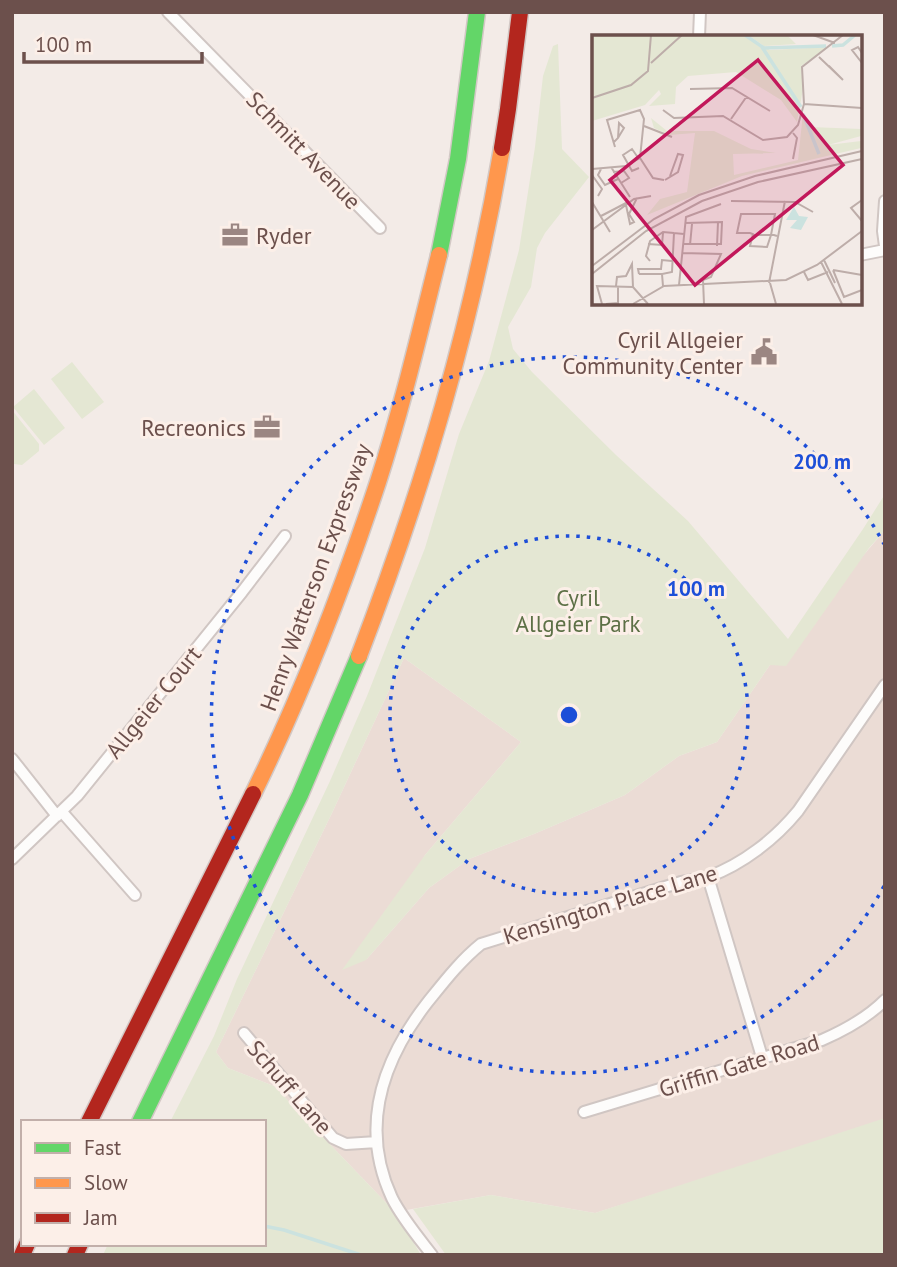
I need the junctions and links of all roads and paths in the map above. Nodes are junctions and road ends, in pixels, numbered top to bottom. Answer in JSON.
{"nodes":[{"id":1,"x":168,"y":12,"type":"edge"},
{"id":2,"x":477,"y":12,"type":"edge"},
{"id":3,"x":520,"y":12,"type":"edge"},
{"id":4,"x":700,"y":12,"type":"edge"},
{"id":5,"x":699,"y":35,"type":"edge"},
{"id":6,"x":885,"y":201,"type":"edge"},
{"id":7,"x":380,"y":228,"type":"dead end"},
{"id":8,"x":885,"y":248,"type":"edge"},
{"id":9,"x":862,"y":254,"type":"edge"},
{"id":10,"x":285,"y":536,"type":"dead end"},
{"id":11,"x":885,"y":685,"type":"edge"},
{"id":12,"x":12,"y":759,"type":"edge"},
{"id":13,"x":59,"y":814,"type":"junction"},
{"id":14,"x":12,"y":859,"type":"edge"},
{"id":15,"x":708,"y":877,"type":"junction"},
{"id":16,"x":135,"y":895,"type":"dead end"},
{"id":17,"x":885,"y":1000,"type":"edge"},
{"id":18,"x":244,"y":1032,"type":"dead end"},
{"id":19,"x":762,"y":1057,"type":"junction"},
{"id":20,"x":583,"y":1112,"type":"dead end"},
{"id":21,"x":90,"y":1120,"type":"edge"},
{"id":22,"x":141,"y":1120,"type":"edge"},
{"id":23,"x":377,"y":1142,"type":"junction"},
{"id":24,"x":432,"y":1255,"type":"edge"}],
"edges":[{"from":1,"to":7,"type":"street","name":"Schmitt Avenue"},
{"from":2,"to":21,"type":"highway","name":"Henry Watterson Expressway"},
{"from":3,"to":22,"type":"highway"},
{"from":4,"to":5,"type":"street"},
{"from":6,"to":8,"type":"street"},
{"from":8,"to":9,"type":"street"},
{"from":10,"to":13,"type":"street","name":"Allgeier Court"},
{"from":11,"to":15,"type":"street","name":"Kensington Place Lane"},
{"from":12,"to":13,"type":"street"},
{"from":13,"to":14,"type":"street","name":"Allgeier Court"},
{"from":13,"to":16,"type":"street"},
{"from":15,"to":19,"type":"street"},
{"from":15,"to":23,"type":"street","name":"Kensington Place Lane"},
{"from":17,"to":19,"type":"street","name":"Griffin Gate Road"},
{"from":18,"to":23,"type":"street","name":"Schuff Lane"},
{"from":19,"to":20,"type":"street","name":"Griffin Gate Road"},
{"from":23,"to":24,"type":"street"}]}
